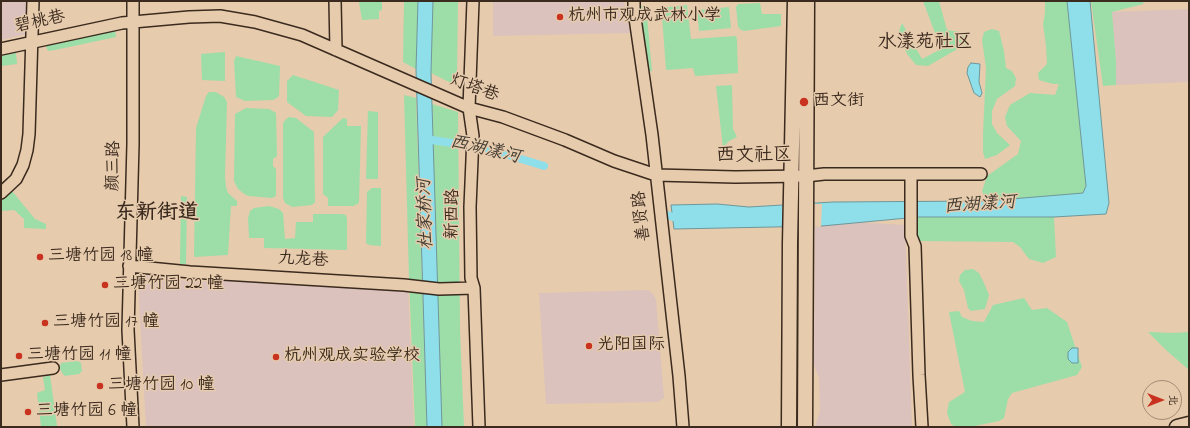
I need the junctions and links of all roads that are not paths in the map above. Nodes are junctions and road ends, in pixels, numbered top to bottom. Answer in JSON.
{"nodes":[{"id":1,"x":33,"y":1,"type":"edge"},
{"id":2,"x":134,"y":1,"type":"edge"},
{"id":3,"x":335,"y":1,"type":"edge"},
{"id":4,"x":474,"y":1,"type":"edge"},
{"id":5,"x":634,"y":1,"type":"edge"},
{"id":6,"x":795,"y":1,"type":"edge"},
{"id":7,"x":807,"y":1,"type":"edge"},
{"id":8,"x":133,"y":22,"type":"junction"},
{"id":9,"x":31,"y":43,"type":"junction"},
{"id":10,"x":1,"y":49,"type":"edge"},
{"id":11,"x":336,"y":50,"type":"junction"},
{"id":12,"x":470,"y":108,"type":"junction"},
{"id":13,"x":911,"y":174,"type":"junction"},
{"id":14,"x":981,"y":174,"type":"dead end"},
{"id":15,"x":656,"y":175,"type":"junction"},
{"id":16,"x":791,"y":176,"type":"junction"},
{"id":17,"x":806,"y":176,"type":"junction"},
{"id":18,"x":1,"y":193,"type":"edge"},
{"id":19,"x":129,"y":266,"type":"junction"},
{"id":20,"x":474,"y":288,"type":"junction"},
{"id":21,"x":53,"y":368,"type":"dead end"},
{"id":22,"x":1,"y":374,"type":"edge"},
{"id":23,"x":1189,"y":424,"type":"edge"},
{"id":24,"x":133,"y":427,"type":"edge"},
{"id":25,"x":479,"y":427,"type":"edge"},
{"id":26,"x":683,"y":427,"type":"edge"},
{"id":27,"x":789,"y":427,"type":"edge"},
{"id":28,"x":805,"y":427,"type":"edge"},
{"id":29,"x":922,"y":427,"type":"edge"},
{"id":30,"x":1177,"y":427,"type":"edge"}],
"edges":[{"from":1,"to":9,"type":"street"},
{"from":2,"to":8,"type":"street","name":"颜三路"},
{"from":3,"to":11,"type":"street"},
{"from":4,"to":12,"type":"street","name":"新西路"},
{"from":5,"to":15,"type":"street","name":"善贤路"},
{"from":6,"to":16,"type":"main road"},
{"from":7,"to":17,"type":"main road"},
{"from":8,"to":9,"type":"street","name":"碧桃巷"},
{"from":8,"to":11,"type":"street","name":"灯塔巷"},
{"from":8,"to":19,"type":"street","name":"颜三路"},
{"from":9,"to":10,"type":"street","name":"碧桃巷"},
{"from":9,"to":18,"type":"street"},
{"from":11,"to":12,"type":"street","name":"灯塔巷"},
{"from":12,"to":15,"type":"street","name":"灯塔巷"},
{"from":12,"to":20,"type":"street","name":"新西路"},
{"from":13,"to":14,"type":"street","name":"灯塔巷"},
{"from":13,"to":17,"type":"street","name":"灯塔巷"},
{"from":13,"to":29,"type":"street"},
{"from":15,"to":16,"type":"street","name":"灯塔巷"},
{"from":15,"to":26,"type":"street","name":"善贤路"},
{"from":16,"to":17,"type":"street","name":"灯塔巷"},
{"from":16,"to":27,"type":"main road"},
{"from":17,"to":28,"type":"main road"},
{"from":19,"to":20,"type":"street","name":"九龙巷"},
{"from":19,"to":24,"type":"street","name":"颜三路"},
{"from":20,"to":25,"type":"street","name":"新西路"},
{"from":21,"to":22,"type":"street"},
{"from":23,"to":30,"type":"main road"}]}
